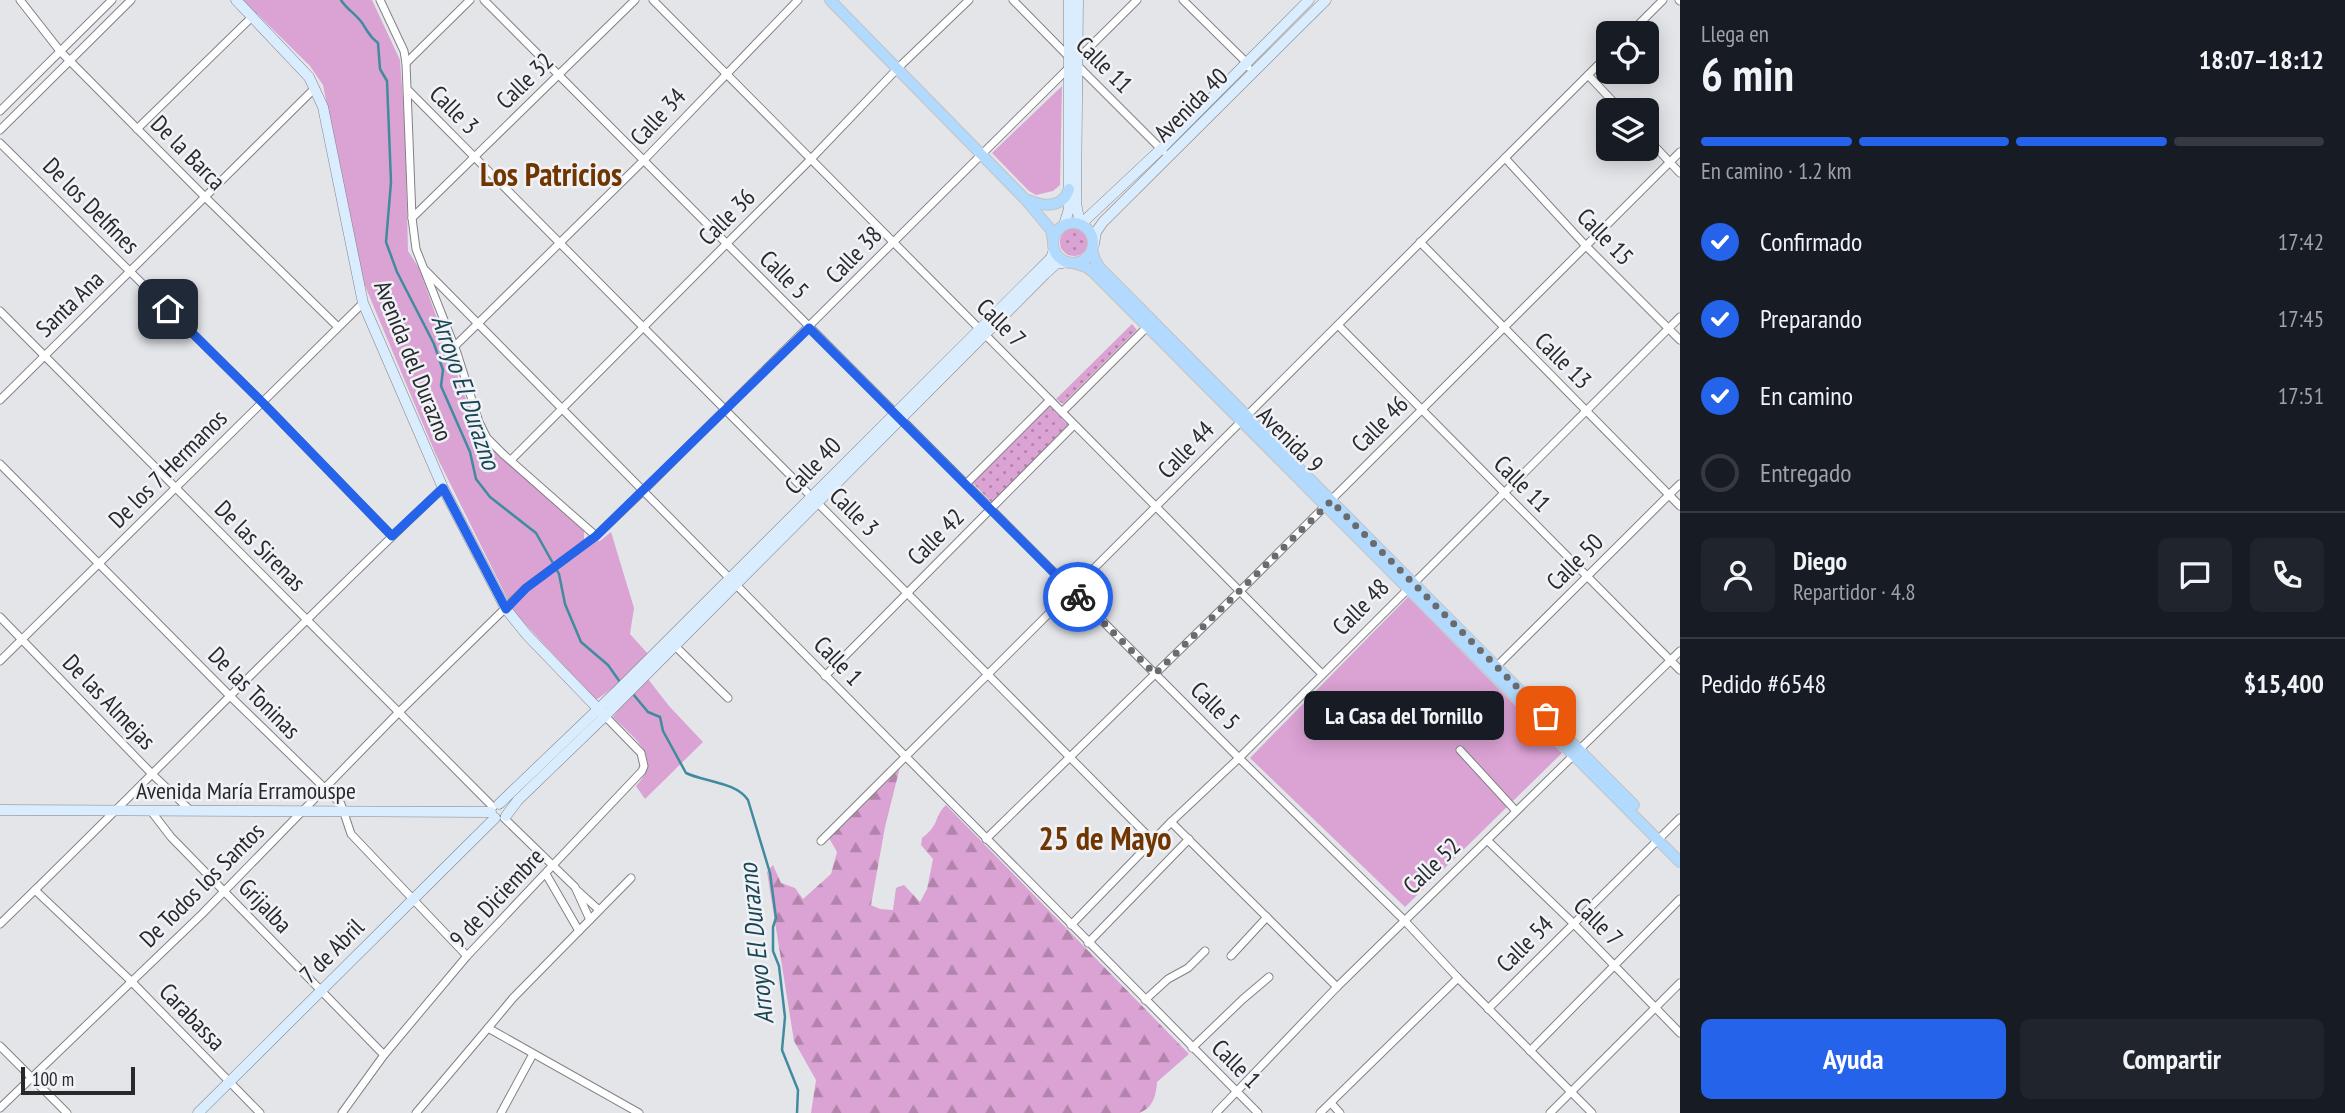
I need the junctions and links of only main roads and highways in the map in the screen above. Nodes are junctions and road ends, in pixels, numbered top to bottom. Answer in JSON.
{"nodes":[{"id":1,"x":236,"y":0,"type":"edge"},
{"id":2,"x":830,"y":0,"type":"edge"},
{"id":3,"x":1069,"y":0,"type":"edge"},
{"id":4,"x":1078,"y":0,"type":"edge"},
{"id":5,"x":1309,"y":0,"type":"edge"},
{"id":6,"x":1326,"y":0,"type":"edge"},
{"id":7,"x":1073,"y":62,"type":"junction"},
{"id":8,"x":1165,"y":153,"type":"junction"},
{"id":9,"x":1069,"y":189,"type":"junction"},
{"id":10,"x":1025,"y":200,"type":"junction"},
{"id":11,"x":1080,"y":224,"type":"junction"},
{"id":12,"x":1063,"y":226,"type":"junction"},
{"id":13,"x":1054,"y":245,"type":"junction"},
{"id":14,"x":1093,"y":247,"type":"junction"},
{"id":15,"x":1070,"y":263,"type":"junction"},
{"id":16,"x":982,"y":331,"type":"junction"},
{"id":17,"x":1244,"y":418,"type":"junction"},
{"id":18,"x":620,"y":694,"type":"joint"},
{"id":19,"x":602,"y":712,"type":"junction"},
{"id":20,"x":0,"y":810,"type":"edge"},
{"id":21,"x":498,"y":812,"type":"junction"},
{"id":22,"x":1661,"y":837,"type":"junction"},
{"id":23,"x":1680,"y":852,"type":"edge"},
{"id":24,"x":1680,"y":862,"type":"edge"},
{"id":25,"x":198,"y":1113,"type":"edge"}],
"edges":[{"from":1,"to":19,"type":"main road","name":"Avenida del Durazno"},
{"from":2,"to":10,"type":"main road"},
{"from":3,"to":7,"type":"main road"},
{"from":4,"to":7,"type":"main road"},
{"from":5,"to":8,"type":"main road","name":"Avenida 40"},
{"from":6,"to":8,"type":"main road","name":"Avenida 40"},
{"from":7,"to":9,"type":"main road"},
{"from":7,"to":11,"type":"main road"},
{"from":8,"to":11,"type":"main road","name":"Avenida 40"},
{"from":8,"to":14,"type":"main road","name":"Avenida 40"},
{"from":9,"to":10,"type":"main road"},
{"from":9,"to":12,"type":"main road"},
{"from":10,"to":12,"type":"main road"},
{"from":10,"to":13,"type":"main road"},
{"from":11,"to":12,"type":"main road"},
{"from":11,"to":14,"type":"main road"},
{"from":12,"to":13,"type":"main road"},
{"from":13,"to":15,"type":"main road"},
{"from":13,"to":16,"type":"main road","name":"Calle 40"},
{"from":14,"to":15,"type":"main road"},
{"from":14,"to":17,"type":"main road","name":"Avenida 9"},
{"from":15,"to":16,"type":"main road","name":"Calle 40"},
{"from":15,"to":17,"type":"main road","name":"Avenida 9"},
{"from":16,"to":18,"type":"main road","name":"Calle 40"},
{"from":17,"to":22,"type":"main road","name":"Avenida 9"},
{"from":18,"to":19,"type":"main road","name":"7 de Abril"},
{"from":19,"to":21,"type":"main road","name":"7 de Abril"},
{"from":20,"to":21,"type":"main road","name":"Avenida María Erramouspe"},
{"from":21,"to":25,"type":"main road","name":"7 de Abril"},
{"from":22,"to":23,"type":"main road","name":"Avenida 9"},
{"from":22,"to":24,"type":"main road","name":"Avenida 9"}]}
